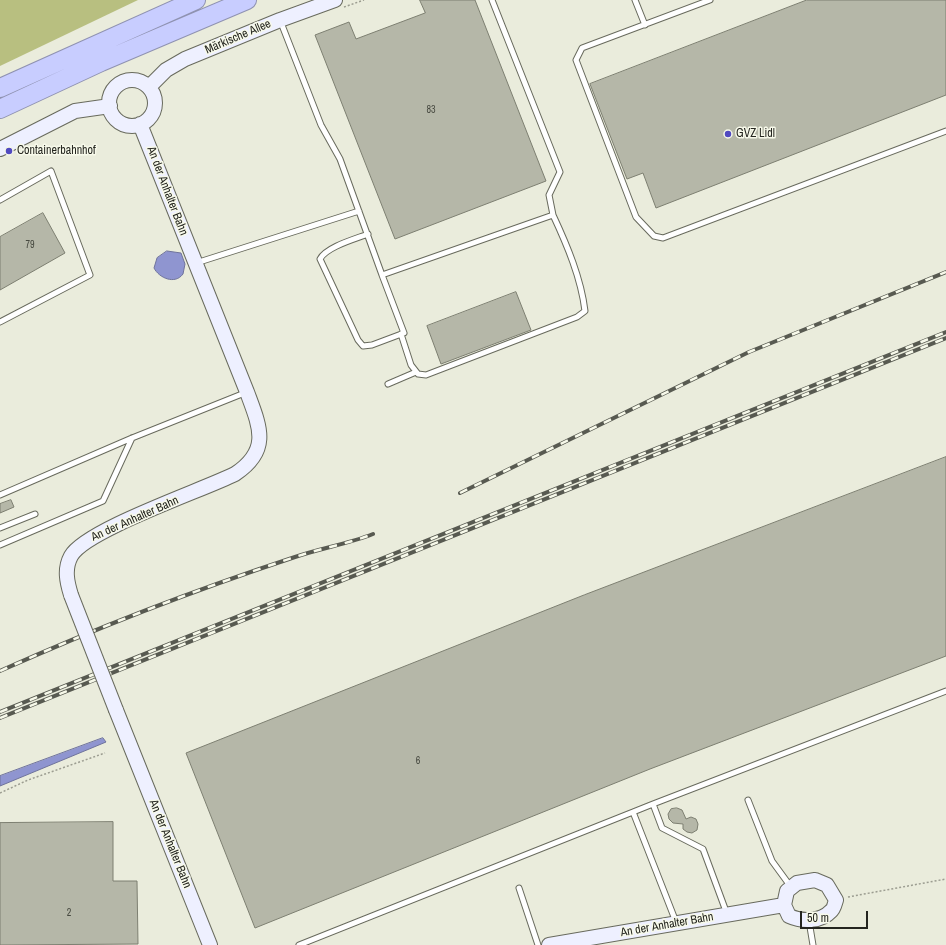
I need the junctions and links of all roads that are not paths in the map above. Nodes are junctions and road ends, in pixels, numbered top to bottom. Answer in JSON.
{"nodes":[{"id":1,"x":196,"y":0,"type":"edge"},
{"id":2,"x":247,"y":0,"type":"edge"},
{"id":3,"x":334,"y":0,"type":"edge"},
{"id":4,"x":492,"y":0,"type":"edge"},
{"id":5,"x":635,"y":0,"type":"edge"},
{"id":6,"x":710,"y":0,"type":"edge"},
{"id":7,"x":280,"y":20,"type":"junction"},
{"id":8,"x":644,"y":25,"type":"junction"},
{"id":9,"x":149,"y":87,"type":"junction"},
{"id":10,"x":0,"y":88,"type":"edge"},
{"id":11,"x":110,"y":106,"type":"junction"},
{"id":12,"x":0,"y":109,"type":"edge"},
{"id":13,"x":140,"y":124,"type":"junction"},
{"id":14,"x":946,"y":131,"type":"edge"},
{"id":15,"x":0,"y":150,"type":"edge"},
{"id":16,"x":0,"y":200,"type":"edge"},
{"id":17,"x":359,"y":211,"type":"junction"},
{"id":18,"x":553,"y":215,"type":"junction"},
{"id":19,"x":368,"y":234,"type":"junction"},
{"id":20,"x":195,"y":264,"type":"junction"},
{"id":21,"x":382,"y":275,"type":"junction"},
{"id":22,"x":0,"y":322,"type":"edge"},
{"id":23,"x":401,"y":334,"type":"junction"},
{"id":24,"x":416,"y":372,"type":"junction"},
{"id":25,"x":388,"y":384,"type":"dead end"},
{"id":26,"x":247,"y":392,"type":"junction"},
{"id":27,"x":132,"y":438,"type":"junction"},
{"id":28,"x":0,"y":495,"type":"edge"},
{"id":29,"x":35,"y":514,"type":"dead end"},
{"id":30,"x":0,"y":528,"type":"edge"},
{"id":31,"x":0,"y":545,"type":"edge"},
{"id":32,"x":946,"y":691,"type":"edge"},
{"id":33,"x":748,"y":800,"type":"dead end"},
{"id":34,"x":653,"y":804,"type":"junction"},
{"id":35,"x":633,"y":812,"type":"junction"},
{"id":36,"x":791,"y":887,"type":"junction"},
{"id":37,"x":518,"y":888,"type":"dead end"},
{"id":38,"x":784,"y":905,"type":"junction"},
{"id":39,"x":727,"y":914,"type":"junction"},
{"id":40,"x":809,"y":920,"type":"junction"},
{"id":41,"x":676,"y":923,"type":"junction"},
{"id":42,"x":210,"y":945,"type":"edge"},
{"id":43,"x":299,"y":945,"type":"edge"},
{"id":44,"x":538,"y":945,"type":"edge"},
{"id":45,"x":549,"y":945,"type":"edge"},
{"id":46,"x":813,"y":945,"type":"edge"}],
"edges":[{"from":1,"to":10,"type":"highway"},
{"from":2,"to":12,"type":"highway"},
{"from":3,"to":7,"type":"street","name":"Märkische Allee"},
{"from":4,"to":18,"type":"lane"},
{"from":5,"to":8,"type":"lane"},
{"from":6,"to":8,"type":"lane"},
{"from":7,"to":9,"type":"street","name":"Märkische Allee"},
{"from":7,"to":17,"type":"lane"},
{"from":8,"to":14,"type":"lane"},
{"from":9,"to":11,"type":"street"},
{"from":9,"to":13,"type":"street"},
{"from":11,"to":13,"type":"street"},
{"from":11,"to":15,"type":"street"},
{"from":13,"to":20,"type":"street","name":"An der Anhalter Bahn"},
{"from":16,"to":22,"type":"lane"},
{"from":17,"to":19,"type":"lane"},
{"from":17,"to":20,"type":"lane"},
{"from":18,"to":21,"type":"lane"},
{"from":18,"to":24,"type":"lane"},
{"from":19,"to":21,"type":"lane"},
{"from":19,"to":23,"type":"lane"},
{"from":20,"to":26,"type":"street","name":"An der Anhalter Bahn"},
{"from":21,"to":23,"type":"lane"},
{"from":23,"to":24,"type":"lane"},
{"from":24,"to":25,"type":"lane"},
{"from":26,"to":27,"type":"lane"},
{"from":26,"to":42,"type":"street","name":"An der Anhalter Bahn","bridge":true},
{"from":27,"to":28,"type":"lane"},
{"from":27,"to":31,"type":"lane"},
{"from":29,"to":30,"type":"lane"},
{"from":32,"to":34,"type":"lane"},
{"from":33,"to":36,"type":"lane"},
{"from":34,"to":35,"type":"lane"},
{"from":34,"to":39,"type":"lane"},
{"from":35,"to":41,"type":"lane"},
{"from":35,"to":43,"type":"lane"},
{"from":36,"to":38,"type":"street"},
{"from":36,"to":40,"type":"street"},
{"from":37,"to":44,"type":"lane"},
{"from":38,"to":39,"type":"street","name":"An der Anhalter Bahn"},
{"from":38,"to":40,"type":"street"},
{"from":39,"to":41,"type":"street","name":"An der Anhalter Bahn"},
{"from":40,"to":46,"type":"lane"},
{"from":41,"to":45,"type":"street","name":"An der Anhalter Bahn"}]}
